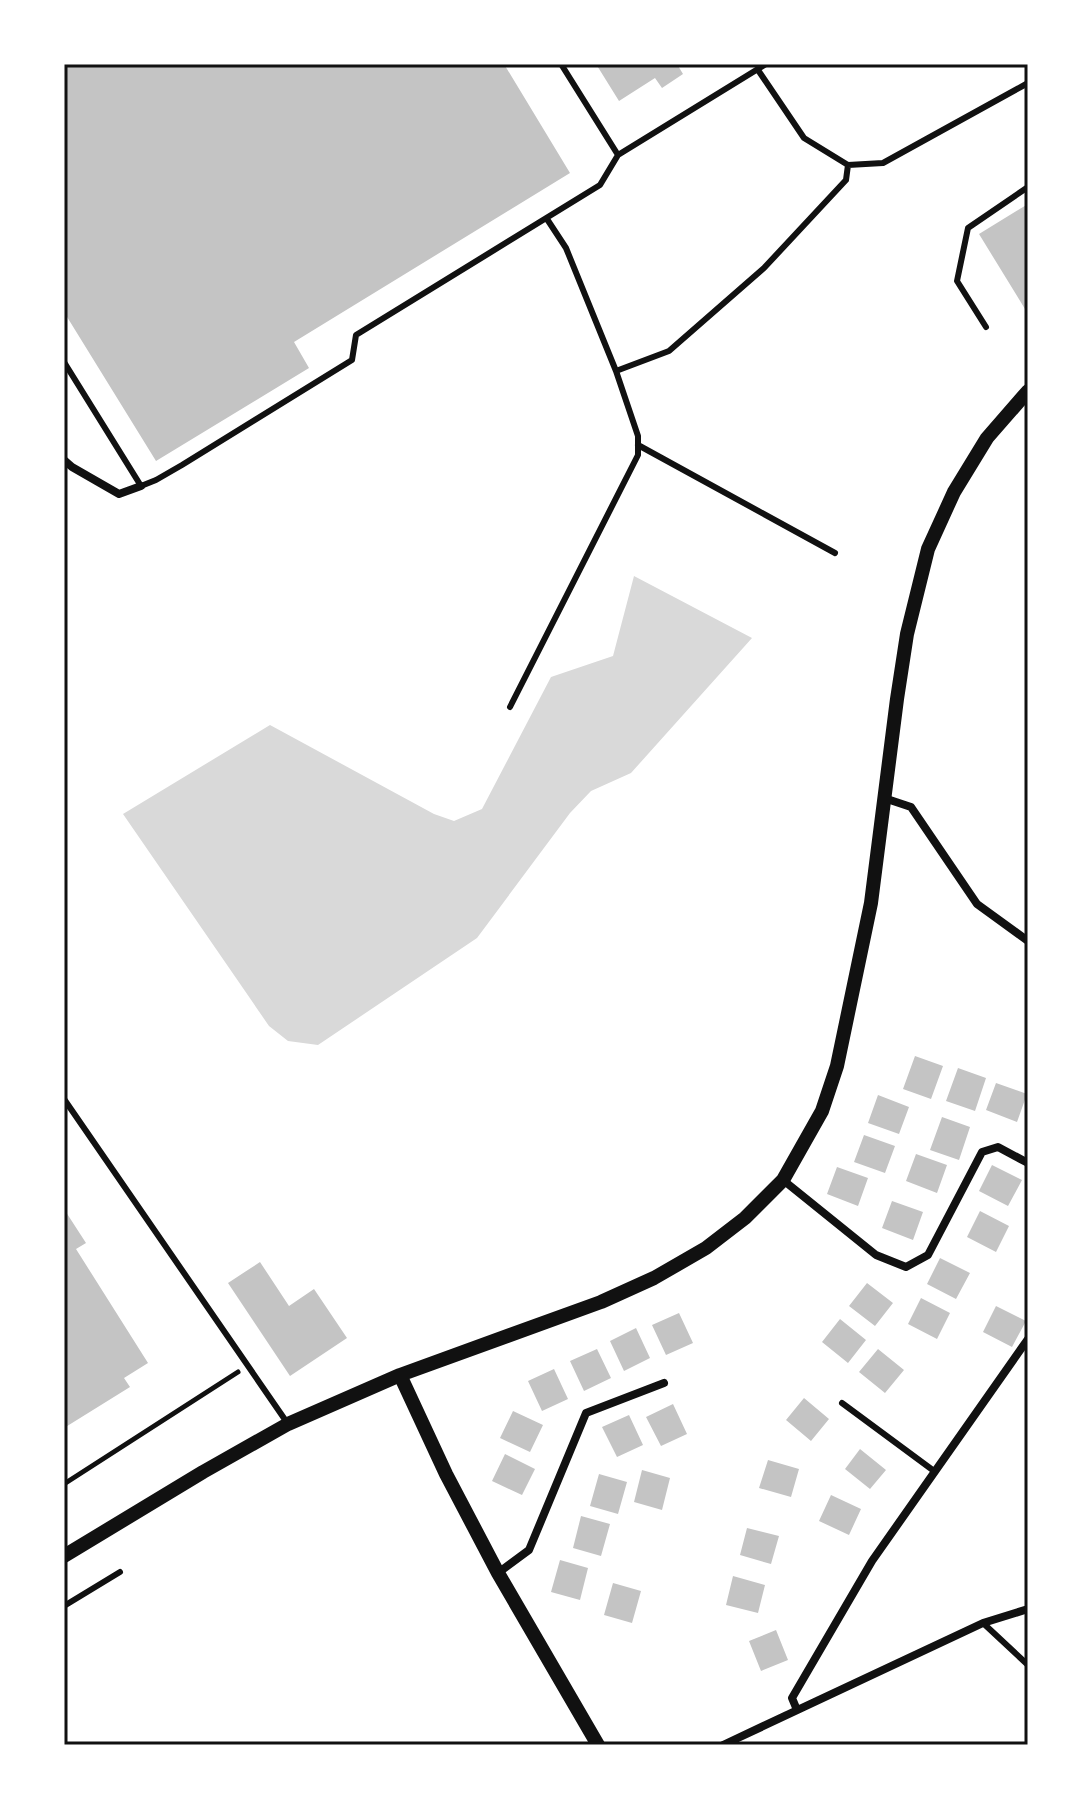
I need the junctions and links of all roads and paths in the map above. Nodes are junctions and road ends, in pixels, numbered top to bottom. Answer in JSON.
{"nodes":[{"id":1,"x":561,"y":64,"type":"edge"},
{"id":2,"x":766,"y":64,"type":"edge"},
{"id":3,"x":758,"y":70,"type":"junction"},
{"id":4,"x":1028,"y":83,"type":"edge"},
{"id":5,"x":618,"y":155,"type":"junction"},
{"id":6,"x":848,"y":165,"type":"junction"},
{"id":7,"x":1028,"y":187,"type":"edge"},
{"id":8,"x":547,"y":219,"type":"junction"},
{"id":9,"x":986,"y":327,"type":"dead end"},
{"id":10,"x":64,"y":362,"type":"edge"},
{"id":11,"x":616,"y":371,"type":"junction"},
{"id":12,"x":1028,"y":391,"type":"edge"},
{"id":13,"x":638,"y":445,"type":"junction"},
{"id":14,"x":64,"y":460,"type":"edge"},
{"id":15,"x":141,"y":486,"type":"junction"},
{"id":16,"x":835,"y":553,"type":"dead end"},
{"id":17,"x":510,"y":707,"type":"dead end"},
{"id":18,"x":884,"y":798,"type":"junction"},
{"id":19,"x":1028,"y":941,"type":"edge"},
{"id":20,"x":64,"y":1099,"type":"edge"},
{"id":21,"x":1028,"y":1163,"type":"edge"},
{"id":22,"x":783,"y":1180,"type":"junction"},
{"id":23,"x":1028,"y":1339,"type":"edge"},
{"id":24,"x":243,"y":1369,"type":"dead end"},
{"id":25,"x":400,"y":1375,"type":"junction"},
{"id":26,"x":664,"y":1383,"type":"dead end"},
{"id":27,"x":842,"y":1403,"type":"dead end"},
{"id":28,"x":288,"y":1424,"type":"junction"},
{"id":29,"x":934,"y":1471,"type":"junction"},
{"id":30,"x":64,"y":1484,"type":"edge"},
{"id":31,"x":64,"y":1556,"type":"edge"},
{"id":32,"x":120,"y":1572,"type":"dead end"},
{"id":33,"x":498,"y":1573,"type":"junction"},
{"id":34,"x":64,"y":1606,"type":"edge"},
{"id":35,"x":1028,"y":1609,"type":"edge"},
{"id":36,"x":983,"y":1623,"type":"junction"},
{"id":37,"x":1028,"y":1665,"type":"edge"},
{"id":38,"x":797,"y":1710,"type":"junction"},
{"id":39,"x":598,"y":1745,"type":"edge"},
{"id":40,"x":723,"y":1745,"type":"edge"}],
"edges":[{"from":1,"to":5,"type":"lane"},
{"from":2,"to":3,"type":"lane"},
{"from":3,"to":5,"type":"lane"},
{"from":3,"to":6,"type":"lane"},
{"from":4,"to":6,"type":"lane"},
{"from":5,"to":8,"type":"lane"},
{"from":6,"to":11,"type":"lane"},
{"from":7,"to":9,"type":"lane"},
{"from":8,"to":11,"type":"lane"},
{"from":8,"to":15,"type":"lane"},
{"from":10,"to":15,"type":"lane"},
{"from":11,"to":13,"type":"lane"},
{"from":12,"to":18,"type":"street"},
{"from":13,"to":16,"type":"lane"},
{"from":13,"to":17,"type":"lane"},
{"from":14,"to":15,"type":"street"},
{"from":18,"to":19,"type":"street"},
{"from":18,"to":22,"type":"street"},
{"from":20,"to":28,"type":"lane"},
{"from":21,"to":22,"type":"street"},
{"from":22,"to":25,"type":"street"},
{"from":23,"to":29,"type":"street"},
{"from":24,"to":30,"type":"path"},
{"from":25,"to":28,"type":"street"},
{"from":25,"to":33,"type":"street"},
{"from":26,"to":33,"type":"street"},
{"from":27,"to":29,"type":"lane"},
{"from":28,"to":31,"type":"street"},
{"from":29,"to":38,"type":"street"},
{"from":32,"to":34,"type":"lane"},
{"from":33,"to":39,"type":"street"},
{"from":35,"to":36,"type":"street"},
{"from":36,"to":37,"type":"lane"},
{"from":36,"to":38,"type":"street"},
{"from":38,"to":40,"type":"street"}]}
